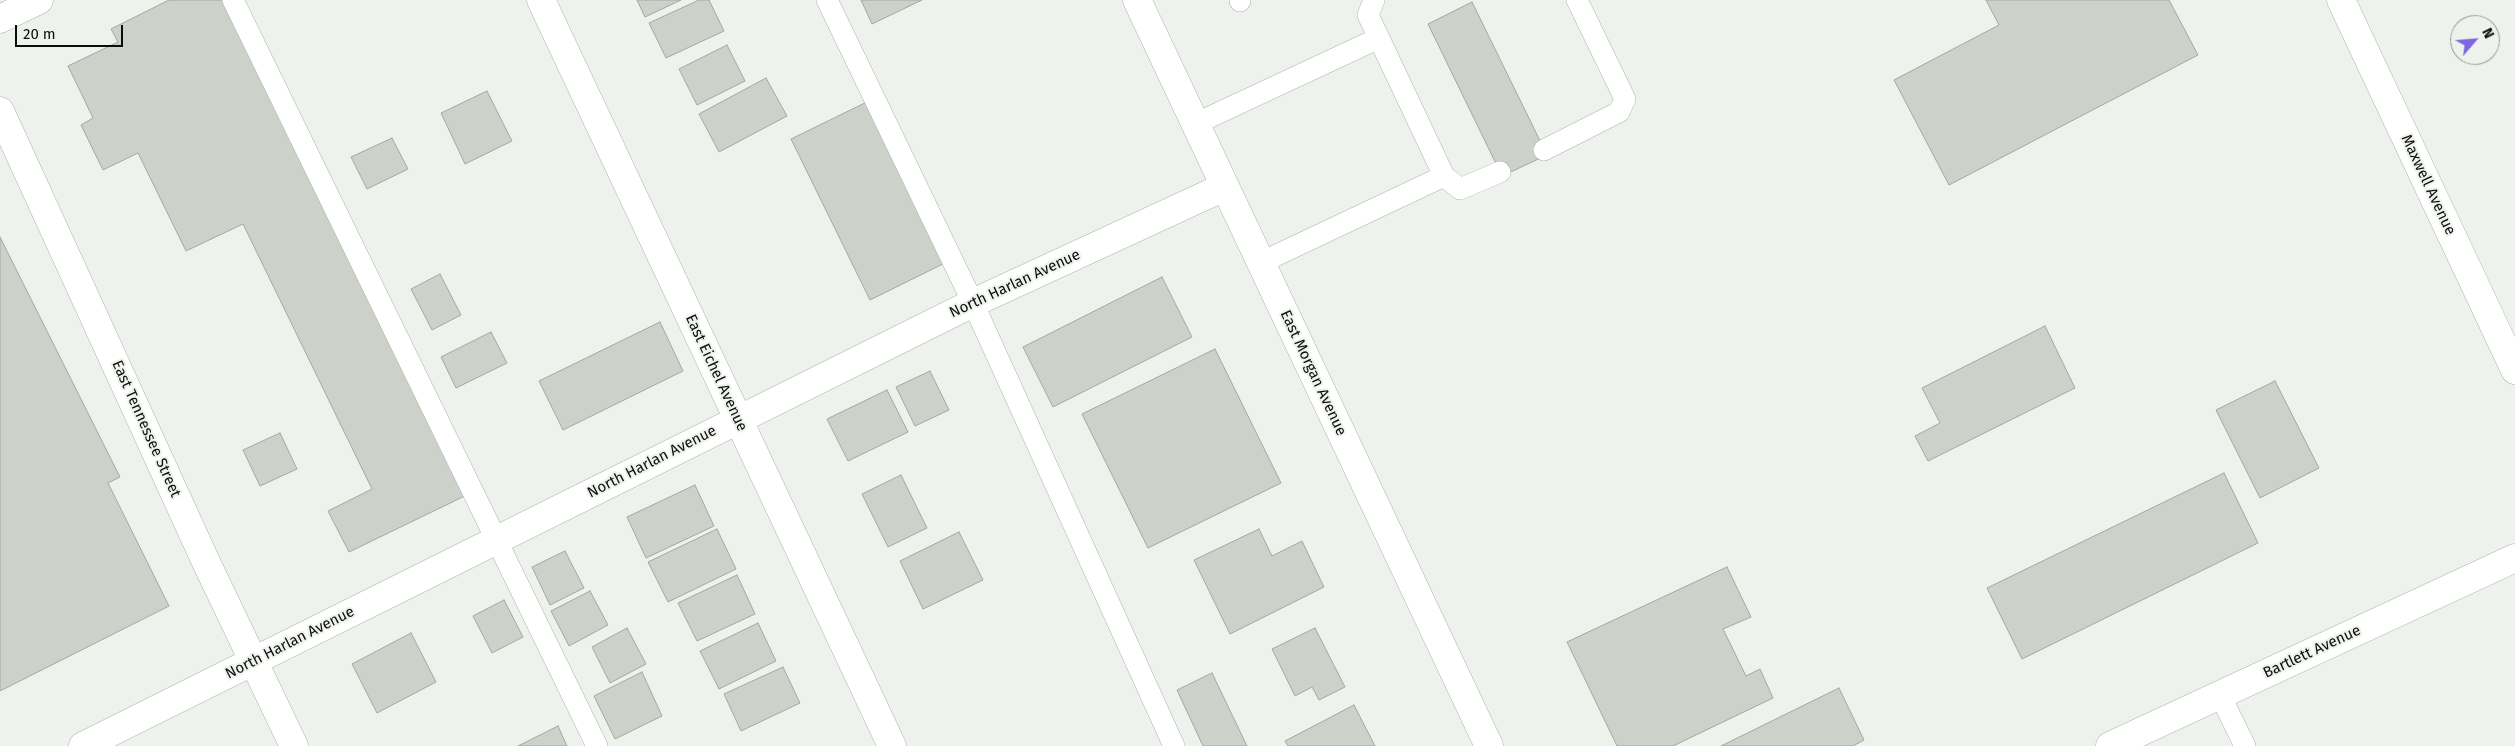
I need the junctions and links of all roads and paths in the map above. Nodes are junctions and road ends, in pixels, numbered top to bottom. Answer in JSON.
{"nodes":[{"id":1,"x":39,"y":0,"type":"edge"},
{"id":2,"x":233,"y":0,"type":"edge"},
{"id":3,"x":541,"y":0,"type":"edge"},
{"id":4,"x":826,"y":0,"type":"edge"},
{"id":5,"x":1137,"y":0,"type":"edge"},
{"id":6,"x":1374,"y":0,"type":"edge"},
{"id":7,"x":1577,"y":0,"type":"edge"},
{"id":8,"x":2342,"y":0,"type":"edge"},
{"id":9,"x":0,"y":19,"type":"edge"},
{"id":10,"x":1379,"y":38,"type":"junction"},
{"id":11,"x":0,"y":111,"type":"edge"},
{"id":12,"x":1195,"y":124,"type":"junction"},
{"id":13,"x":1544,"y":150,"type":"dead end"},
{"id":14,"x":1500,"y":172,"type":"dead end"},
{"id":15,"x":1444,"y":176,"type":"junction"},
{"id":16,"x":1224,"y":187,"type":"junction"},
{"id":17,"x":1260,"y":263,"type":"junction"},
{"id":18,"x":973,"y":303,"type":"junction"},
{"id":19,"x":2515,"y":370,"type":"edge"},
{"id":20,"x":737,"y":419,"type":"junction"},
{"id":21,"x":496,"y":540,"type":"junction"},
{"id":22,"x":2515,"y":558,"type":"edge"},
{"id":23,"x":254,"y":662,"type":"junction"},
{"id":24,"x":2220,"y":695,"type":"junction"},
{"id":25,"x":83,"y":746,"type":"edge"},
{"id":26,"x":294,"y":746,"type":"edge"},
{"id":27,"x":597,"y":746,"type":"edge"},
{"id":28,"x":892,"y":746,"type":"edge"},
{"id":29,"x":1174,"y":746,"type":"edge"},
{"id":30,"x":1489,"y":746,"type":"edge"},
{"id":31,"x":2110,"y":746,"type":"edge"},
{"id":32,"x":2245,"y":746,"type":"edge"}],
"edges":[{"from":1,"to":9,"type":"street"},
{"from":2,"to":21,"type":"lane"},
{"from":3,"to":20,"type":"street","name":"East Eichel Avenue"},
{"from":4,"to":18,"type":"lane"},
{"from":5,"to":12,"type":"street","name":"East Morgan Avenue"},
{"from":6,"to":10,"type":"lane"},
{"from":7,"to":13,"type":"lane"},
{"from":8,"to":19,"type":"street","name":"Maxwell Avenue"},
{"from":10,"to":12,"type":"lane"},
{"from":10,"to":15,"type":"lane"},
{"from":11,"to":23,"type":"street","name":"East Tennessee Street"},
{"from":12,"to":16,"type":"street","name":"East Morgan Avenue"},
{"from":14,"to":15,"type":"lane"},
{"from":15,"to":17,"type":"lane"},
{"from":16,"to":17,"type":"street","name":"East Morgan Avenue"},
{"from":16,"to":18,"type":"street","name":"North Harlan Avenue"},
{"from":17,"to":30,"type":"street","name":"East Morgan Avenue"},
{"from":18,"to":20,"type":"street","name":"North Harlan Avenue"},
{"from":18,"to":29,"type":"lane"},
{"from":20,"to":21,"type":"street","name":"North Harlan Avenue"},
{"from":20,"to":28,"type":"street","name":"East Eichel Avenue"},
{"from":21,"to":23,"type":"street","name":"North Harlan Avenue"},
{"from":21,"to":27,"type":"lane"},
{"from":22,"to":24,"type":"street","name":"Bartlett Avenue"},
{"from":23,"to":25,"type":"street","name":"North Harlan Avenue"},
{"from":23,"to":26,"type":"street","name":"East Tennessee Street"},
{"from":24,"to":31,"type":"street","name":"Bartlett Avenue"},
{"from":24,"to":32,"type":"lane"}]}
